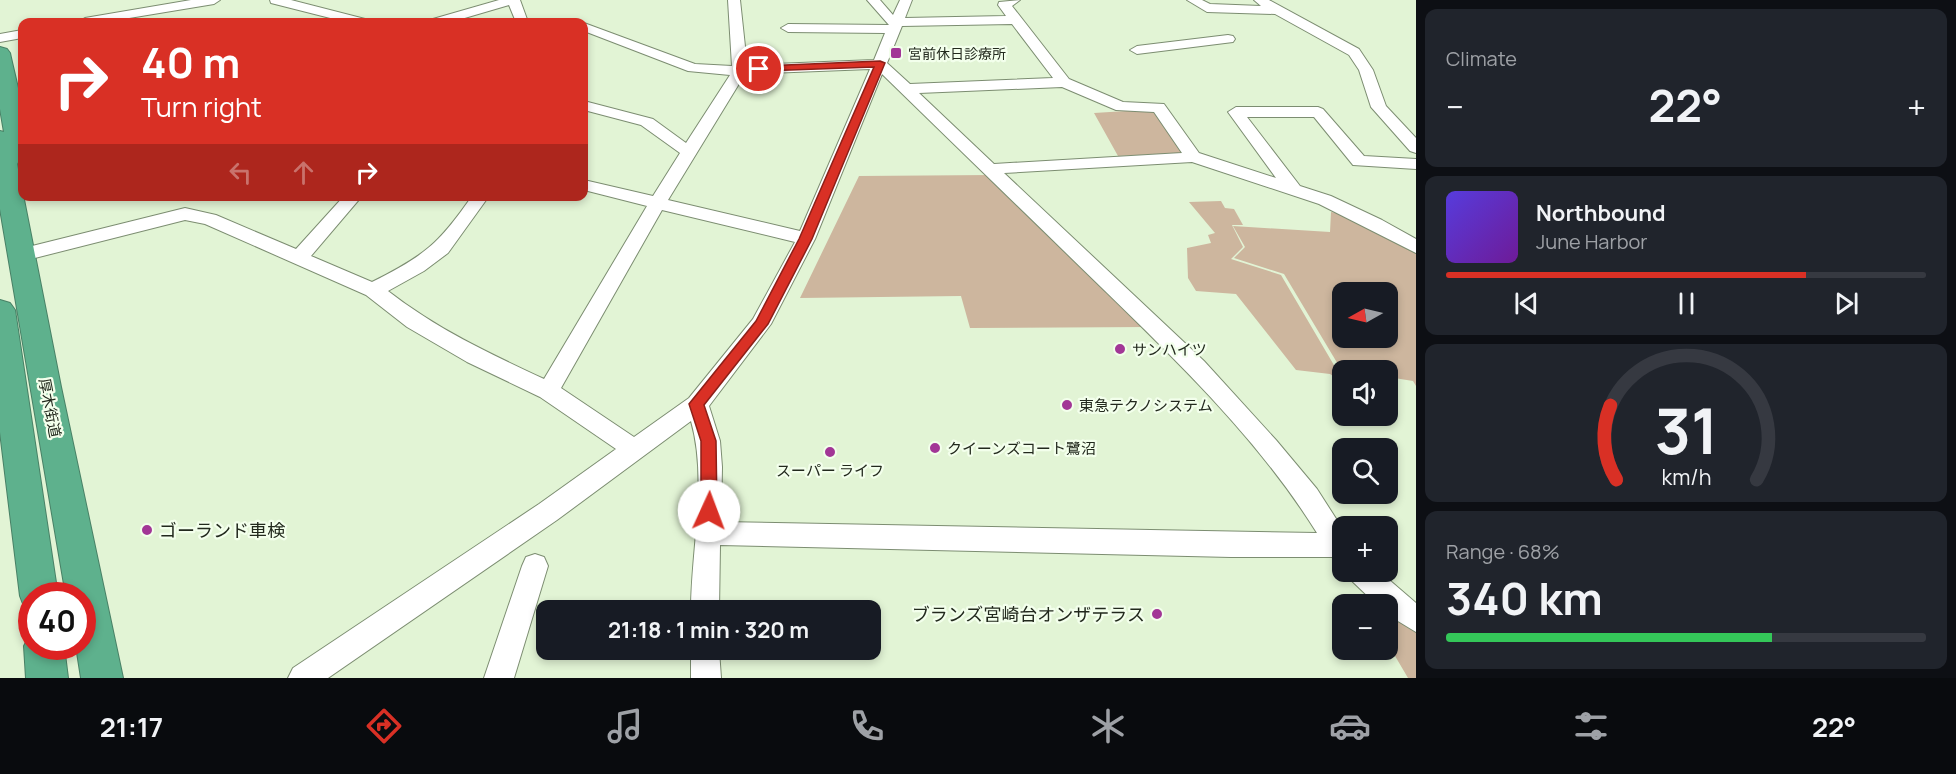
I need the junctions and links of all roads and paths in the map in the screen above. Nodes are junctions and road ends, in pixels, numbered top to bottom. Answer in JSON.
{"nodes":[{"id":1,"x":214,"y":0,"type":"edge"},
{"id":2,"x":276,"y":0,"type":"edge"},
{"id":3,"x":513,"y":0,"type":"edge"},
{"id":4,"x":734,"y":0,"type":"edge"},
{"id":5,"x":873,"y":0,"type":"edge"},
{"id":6,"x":906,"y":0,"type":"edge"},
{"id":7,"x":1014,"y":0,"type":"edge"},
{"id":8,"x":1193,"y":0,"type":"edge"},
{"id":9,"x":1260,"y":0,"type":"edge"},
{"id":10,"x":186,"y":2,"type":"edge"},
{"id":11,"x":162,"y":9,"type":"junction"},
{"id":12,"x":1277,"y":10,"type":"junction"},
{"id":13,"x":109,"y":18,"type":"edge"},
{"id":14,"x":144,"y":18,"type":"edge"},
{"id":15,"x":345,"y":18,"type":"edge"},
{"id":16,"x":452,"y":18,"type":"edge"},
{"id":17,"x":520,"y":18,"type":"edge"},
{"id":18,"x":1015,"y":20,"type":"junction"},
{"id":19,"x":895,"y":25,"type":"junction"},
{"id":20,"x":788,"y":28,"type":"dead end"},
{"id":21,"x":588,"y":29,"type":"edge"},
{"id":22,"x":18,"y":35,"type":"edge"},
{"id":23,"x":0,"y":38,"type":"edge"},
{"id":24,"x":1228,"y":39,"type":"dead end"},
{"id":25,"x":1137,"y":50,"type":"dead end"},
{"id":26,"x":0,"y":53,"type":"edge"},
{"id":27,"x":880,"y":63,"type":"junction"},
{"id":28,"x":740,"y":70,"type":"junction"},
{"id":29,"x":1064,"y":82,"type":"junction"},
{"id":30,"x":908,"y":89,"type":"junction"},
{"id":31,"x":588,"y":106,"type":"edge"},
{"id":32,"x":1396,"y":127,"type":"junction"},
{"id":33,"x":1416,"y":128,"type":"edge"},
{"id":34,"x":1416,"y":148,"type":"edge"},
{"id":35,"x":690,"y":153,"type":"junction"},
{"id":36,"x":1193,"y":157,"type":"junction"},
{"id":37,"x":1416,"y":164,"type":"edge"},
{"id":38,"x":4,"y":165,"type":"edge"},
{"id":39,"x":992,"y":169,"type":"junction"},
{"id":40,"x":588,"y":186,"type":"edge"},
{"id":41,"x":1293,"y":189,"type":"junction"},
{"id":42,"x":349,"y":201,"type":"edge"},
{"id":43,"x":478,"y":201,"type":"edge"},
{"id":44,"x":657,"y":203,"type":"junction"},
{"id":45,"x":806,"y":239,"type":"junction"},
{"id":46,"x":1416,"y":247,"type":"edge"},
{"id":47,"x":23,"y":255,"type":"junction"},
{"id":48,"x":299,"y":257,"type":"junction"},
{"id":49,"x":373,"y":290,"type":"junction"},
{"id":50,"x":1,"y":322,"type":"edge"},
{"id":51,"x":548,"y":391,"type":"junction"},
{"id":52,"x":697,"y":404,"type":"junction"},
{"id":53,"x":634,"y":451,"type":"junction"},
{"id":54,"x":708,"y":533,"type":"junction"},
{"id":55,"x":1332,"y":534,"type":"edge"},
{"id":56,"x":1332,"y":547,"type":"edge"},
{"id":57,"x":535,"y":566,"type":"dead end"},
{"id":58,"x":37,"y":582,"type":"edge"},
{"id":59,"x":1372,"y":582,"type":"edge"},
{"id":60,"x":705,"y":600,"type":"edge"},
{"id":61,"x":1416,"y":618,"type":"edge"},
{"id":62,"x":45,"y":660,"type":"edge"},
{"id":63,"x":705,"y":660,"type":"edge"},
{"id":64,"x":47,"y":678,"type":"edge"},
{"id":65,"x":102,"y":678,"type":"edge"},
{"id":66,"x":303,"y":678,"type":"edge"},
{"id":67,"x":499,"y":678,"type":"edge"},
{"id":68,"x":706,"y":678,"type":"edge"}],
"edges":[{"from":1,"to":10,"type":"street"},
{"from":2,"to":15,"type":"street"},
{"from":3,"to":16,"type":"street"},
{"from":3,"to":17,"type":"street"},
{"from":4,"to":28,"type":"street"},
{"from":5,"to":19,"type":"street"},
{"from":6,"to":19,"type":"street"},
{"from":7,"to":18,"type":"street"},
{"from":8,"to":12,"type":"street"},
{"from":9,"to":12,"type":"street"},
{"from":10,"to":11,"type":"street"},
{"from":11,"to":13,"type":"street"},
{"from":11,"to":14,"type":"street"},
{"from":12,"to":32,"type":"street"},
{"from":18,"to":19,"type":"street"},
{"from":18,"to":29,"type":"street"},
{"from":19,"to":20,"type":"street"},
{"from":19,"to":27,"type":"street"},
{"from":21,"to":28,"type":"street"},
{"from":22,"to":23,"type":"street"},
{"from":24,"to":25,"type":"street"},
{"from":26,"to":38,"type":"highway"},
{"from":27,"to":28,"type":"street"},
{"from":27,"to":30,"type":"street"},
{"from":27,"to":45,"type":"street"},
{"from":28,"to":35,"type":"street"},
{"from":29,"to":30,"type":"street"},
{"from":29,"to":36,"type":"street"},
{"from":30,"to":39,"type":"street"},
{"from":31,"to":35,"type":"street"},
{"from":32,"to":33,"type":"street"},
{"from":32,"to":34,"type":"street"},
{"from":35,"to":44,"type":"street"},
{"from":36,"to":39,"type":"street"},
{"from":36,"to":41,"type":"street"},
{"from":37,"to":41,"type":"street"},
{"from":38,"to":47,"type":"highway","name":"厚木街道"},
{"from":39,"to":55,"type":"street"},
{"from":40,"to":44,"type":"street"},
{"from":41,"to":46,"type":"street"},
{"from":42,"to":48,"type":"street"},
{"from":43,"to":49,"type":"street"},
{"from":44,"to":45,"type":"street"},
{"from":44,"to":51,"type":"street"},
{"from":45,"to":52,"type":"street"},
{"from":47,"to":48,"type":"street"},
{"from":47,"to":65,"type":"highway","name":"厚木街道"},
{"from":48,"to":49,"type":"street"},
{"from":49,"to":51,"type":"street"},
{"from":50,"to":58,"type":"highway"},
{"from":51,"to":53,"type":"street"},
{"from":52,"to":53,"type":"street"},
{"from":52,"to":54,"type":"street"},
{"from":53,"to":66,"type":"street"},
{"from":54,"to":56,"type":"street"},
{"from":54,"to":60,"type":"street"},
{"from":57,"to":67,"type":"street"},
{"from":59,"to":61,"type":"street"},
{"from":62,"to":64,"type":"highway"},
{"from":63,"to":68,"type":"street"}]}
